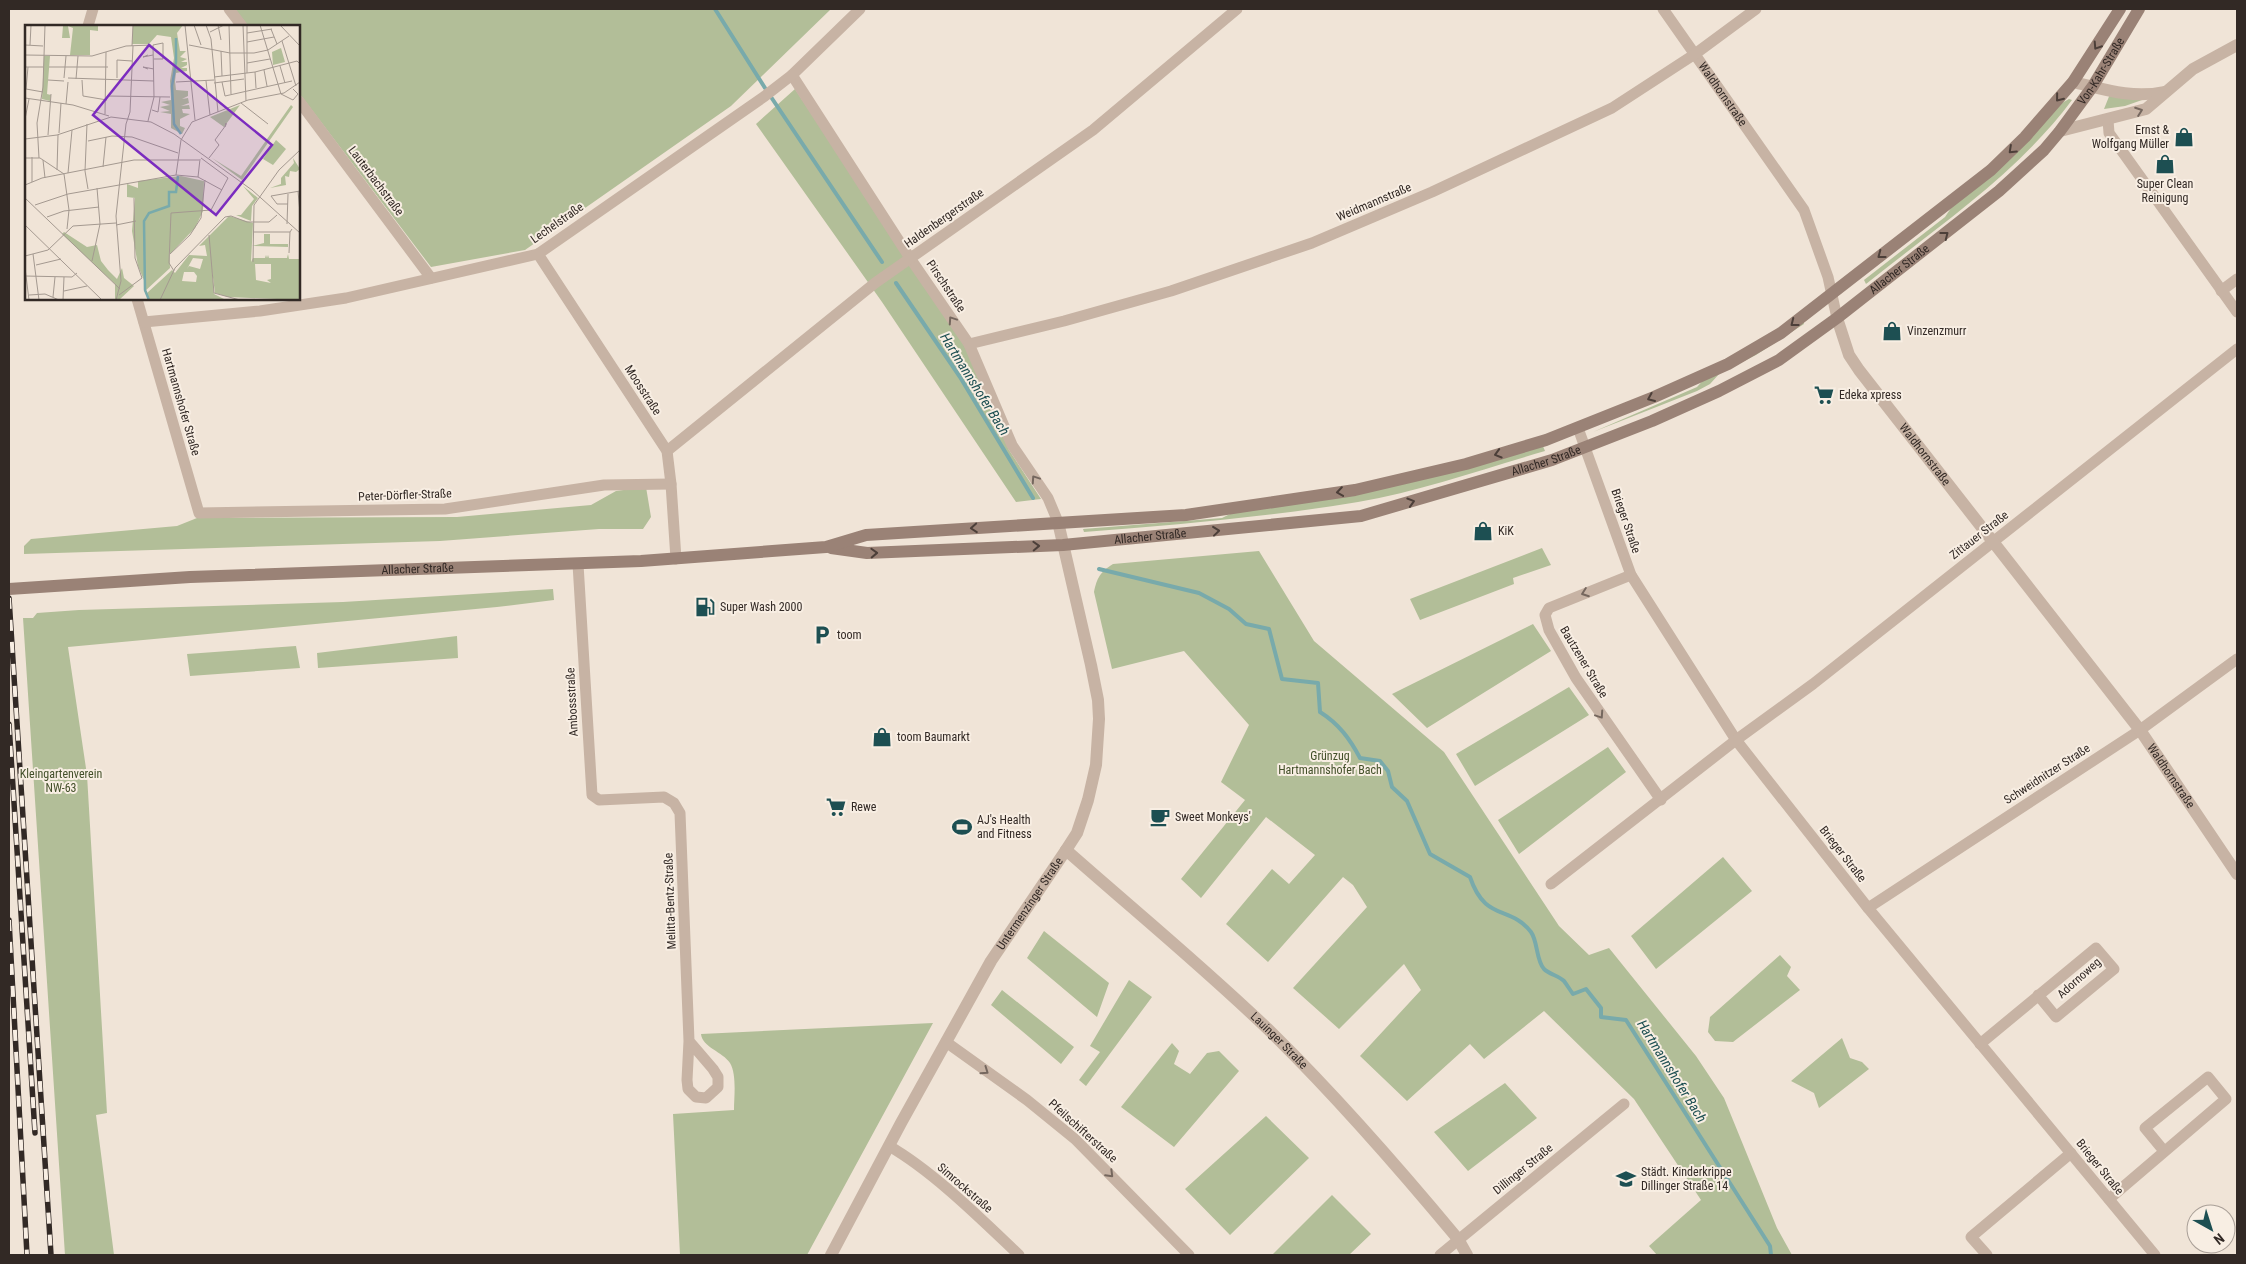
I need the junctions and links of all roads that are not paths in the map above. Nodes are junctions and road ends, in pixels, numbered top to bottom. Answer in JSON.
{"nodes":[{"id":1,"x":93,"y":9,"type":"edge"},
{"id":2,"x":229,"y":9,"type":"edge"},
{"id":3,"x":860,"y":9,"type":"edge"},
{"id":4,"x":1237,"y":9,"type":"edge"},
{"id":5,"x":1663,"y":9,"type":"edge"},
{"id":6,"x":1756,"y":9,"type":"edge"},
{"id":7,"x":2120,"y":9,"type":"edge"},
{"id":8,"x":2139,"y":9,"type":"edge"},
{"id":9,"x":88,"y":25,"type":"edge"},
{"id":10,"x":241,"y":25,"type":"edge"},
{"id":11,"x":2237,"y":45,"type":"edge"},
{"id":12,"x":1695,"y":54,"type":"junction"},
{"id":13,"x":792,"y":75,"type":"junction"},
{"id":14,"x":2073,"y":82,"type":"junction"},
{"id":15,"x":2093,"y":86,"type":"junction"},
{"id":16,"x":2164,"y":92,"type":"junction"},
{"id":17,"x":300,"y":102,"type":"edge"},
{"id":18,"x":2046,"y":115,"type":"joint"},
{"id":19,"x":2108,"y":120,"type":"junction"},
{"id":20,"x":2060,"y":131,"type":"junction"},
{"id":21,"x":538,"y":254,"type":"junction"},
{"id":22,"x":910,"y":258,"type":"junction"},
{"id":23,"x":431,"y":278,"type":"junction"},
{"id":24,"x":2237,"y":279,"type":"edge"},
{"id":25,"x":2221,"y":290,"type":"junction"},
{"id":26,"x":1832,"y":293,"type":"junction"},
{"id":27,"x":137,"y":300,"type":"edge"},
{"id":28,"x":2237,"y":312,"type":"edge"},
{"id":29,"x":1837,"y":318,"type":"junction"},
{"id":30,"x":144,"y":322,"type":"junction"},
{"id":31,"x":969,"y":344,"type":"junction"},
{"id":32,"x":2237,"y":349,"type":"edge"},
{"id":33,"x":1578,"y":428,"type":"junction"},
{"id":34,"x":1585,"y":448,"type":"junction"},
{"id":35,"x":667,"y":451,"type":"junction"},
{"id":36,"x":672,"y":484,"type":"junction"},
{"id":37,"x":199,"y":514,"type":"joint"},
{"id":38,"x":1058,"y":522,"type":"junction"},
{"id":39,"x":1993,"y":541,"type":"junction"},
{"id":40,"x":1063,"y":545,"type":"junction"},
{"id":41,"x":826,"y":547,"type":"junction"},
{"id":42,"x":676,"y":558,"type":"junction"},
{"id":43,"x":578,"y":564,"type":"junction"},
{"id":44,"x":1630,"y":575,"type":"junction"},
{"id":45,"x":9,"y":589,"type":"edge"},
{"id":46,"x":2237,"y":659,"type":"edge"},
{"id":47,"x":2140,"y":730,"type":"junction"},
{"id":48,"x":1736,"y":740,"type":"junction"},
{"id":49,"x":634,"y":798,"type":"joint"},
{"id":50,"x":1661,"y":800,"type":"junction"},
{"id":51,"x":1066,"y":850,"type":"junction"},
{"id":52,"x":2237,"y":874,"type":"edge"},
{"id":53,"x":1551,"y":884,"type":"dead end"},
{"id":54,"x":1868,"y":908,"type":"junction"},
{"id":55,"x":2038,"y":995,"type":"junction"},
{"id":56,"x":689,"y":1041,"type":"junction"},
{"id":57,"x":946,"y":1042,"type":"junction"},
{"id":58,"x":1980,"y":1044,"type":"junction"},
{"id":59,"x":1624,"y":1104,"type":"dead end"},
{"id":60,"x":889,"y":1146,"type":"junction"},
{"id":61,"x":2164,"y":1152,"type":"junction"},
{"id":62,"x":2071,"y":1153,"type":"junction"},
{"id":63,"x":2109,"y":1199,"type":"junction"},
{"id":64,"x":1458,"y":1239,"type":"junction"},
{"id":65,"x":831,"y":1255,"type":"edge"},
{"id":66,"x":1019,"y":1255,"type":"edge"},
{"id":67,"x":1189,"y":1255,"type":"edge"},
{"id":68,"x":1440,"y":1255,"type":"edge"},
{"id":69,"x":1467,"y":1255,"type":"edge"},
{"id":70,"x":1987,"y":1255,"type":"edge"},
{"id":71,"x":2155,"y":1255,"type":"edge"}],
"edges":[{"from":1,"to":9,"type":"street"},
{"from":2,"to":10,"type":"street"},
{"from":3,"to":13,"type":"street","name":"Lechelstraße"},
{"from":4,"to":22,"type":"street","name":"Haldenbergerstraße"},
{"from":5,"to":12,"type":"street","name":"Waldhornstraße"},
{"from":6,"to":12,"type":"street","name":"Weidmannstraße"},
{"from":7,"to":14,"type":"main road","name":"Von-Kahr-Straße","one_way":true},
{"from":8,"to":15,"type":"main road","name":"Von-Kahr-Straße"},
{"from":11,"to":16,"type":"street"},
{"from":12,"to":26,"type":"street","name":"Waldhornstraße"},
{"from":12,"to":31,"type":"street","name":"Weidmannstraße"},
{"from":13,"to":21,"type":"street","name":"Lechelstraße"},
{"from":13,"to":22,"type":"street","name":"Pirschstraße"},
{"from":14,"to":15,"type":"street"},
{"from":14,"to":18,"type":"main road","name":"Von-Kahr-Straße","one_way":true},
{"from":15,"to":16,"type":"street"},
{"from":15,"to":20,"type":"main road","name":"Von-Kahr-Straße"},
{"from":19,"to":16,"type":"street","one_way":true},
{"from":17,"to":23,"type":"street","name":"Lauterbachstraße"},
{"from":18,"to":26,"type":"main road","name":"Allacher Straße","one_way":true},
{"from":19,"to":20,"type":"street"},
{"from":19,"to":25,"type":"street"},
{"from":29,"to":20,"type":"main road","name":"Allacher Straße","one_way":true},
{"from":21,"to":23,"type":"street","name":"Lechelstraße"},
{"from":21,"to":35,"type":"street","name":"Moosstraße"},
{"from":31,"to":22,"type":"street","name":"Pirschstraße","one_way":true},
{"from":22,"to":35,"type":"street","name":"Haldenbergerstraße"},
{"from":23,"to":30,"type":"street","name":"Lechelstraße"},
{"from":24,"to":25,"type":"street"},
{"from":25,"to":28,"type":"street"},
{"from":26,"to":29,"type":"street","name":"Waldhornstraße"},
{"from":26,"to":33,"type":"main road","name":"Allacher Straße","one_way":true},
{"from":27,"to":30,"type":"street","name":"Hartmannshofer Straße"},
{"from":29,"to":34,"type":"main road","name":"Allacher Straße"},
{"from":29,"to":39,"type":"street","name":"Waldhornstraße"},
{"from":30,"to":37,"type":"street","name":"Hartmannshofer Straße"},
{"from":38,"to":31,"type":"street","name":"Pirschstraße","one_way":true},
{"from":32,"to":39,"type":"street","name":"Zittauer Straße"},
{"from":33,"to":34,"type":"street","name":"Brieger Straße"},
{"from":33,"to":38,"type":"main road","name":"Allacher Straße","one_way":true},
{"from":40,"to":34,"type":"main road","name":"Allacher Straße","one_way":true},
{"from":34,"to":44,"type":"street","name":"Brieger Straße"},
{"from":35,"to":36,"type":"street","name":"Moosstraße"},
{"from":36,"to":37,"type":"street","name":"Peter-Dörfler-Straße"},
{"from":36,"to":42,"type":"street","name":"Moosstraße"},
{"from":38,"to":40,"type":"street","name":"Untermenzinger Straße"},
{"from":38,"to":41,"type":"main road","name":"Allacher Straße","one_way":true},
{"from":39,"to":47,"type":"street","name":"Waldhornstraße"},
{"from":39,"to":48,"type":"street","name":"Zittauer Straße"},
{"from":41,"to":40,"type":"main road","name":"Allacher Straße","one_way":true},
{"from":40,"to":51,"type":"street","name":"Untermenzinger Straße"},
{"from":41,"to":42,"type":"main road","name":"Allacher Straße"},
{"from":42,"to":43,"type":"main road","name":"Allacher Straße"},
{"from":43,"to":45,"type":"main road","name":"Allacher Straße"},
{"from":43,"to":49,"type":"street","name":"Ambossstraße"},
{"from":44,"to":48,"type":"street","name":"Brieger Straße"},
{"from":44,"to":50,"type":"street","name":"Bautzener Straße","one_way":true},
{"from":46,"to":47,"type":"street","name":"Schweidnitzer Straße"},
{"from":47,"to":52,"type":"street","name":"Waldhornstraße"},
{"from":47,"to":54,"type":"street","name":"Schweidnitzer Straße"},
{"from":48,"to":50,"type":"street"},
{"from":48,"to":54,"type":"street","name":"Brieger Straße"},
{"from":49,"to":56,"type":"street","name":"Melitta-Bentz-Straße"},
{"from":50,"to":53,"type":"street"},
{"from":51,"to":57,"type":"street","name":"Untermenzinger Straße"},
{"from":51,"to":64,"type":"street","name":"Lauinger Straße"},
{"from":54,"to":58,"type":"street","name":"Brieger Straße"},
{"from":55,"to":55,"type":"street","name":"Adornoweg"},
{"from":55,"to":58,"type":"street","name":"Adornoweg"},
{"from":56,"to":56,"type":"street","name":"Melitta-Bentz-Straße"},
{"from":57,"to":60,"type":"street","name":"Untermenzinger Straße"},
{"from":57,"to":67,"type":"street","name":"Pfeilschifterstraße","one_way":true},
{"from":58,"to":62,"type":"street","name":"Brieger Straße"},
{"from":59,"to":64,"type":"street","name":"Dillinger Straße"},
{"from":60,"to":65,"type":"street","name":"Untermenzinger Straße"},
{"from":60,"to":66,"type":"street","name":"Simrockstraße"},
{"from":61,"to":61,"type":"street"},
{"from":61,"to":63,"type":"street"},
{"from":62,"to":63,"type":"street","name":"Brieger Straße"},
{"from":62,"to":70,"type":"street"},
{"from":63,"to":71,"type":"street","name":"Brieger Straße"},
{"from":64,"to":68,"type":"street","name":"Dillinger Straße"},
{"from":64,"to":69,"type":"street","name":"Lauinger Straße"}]}
